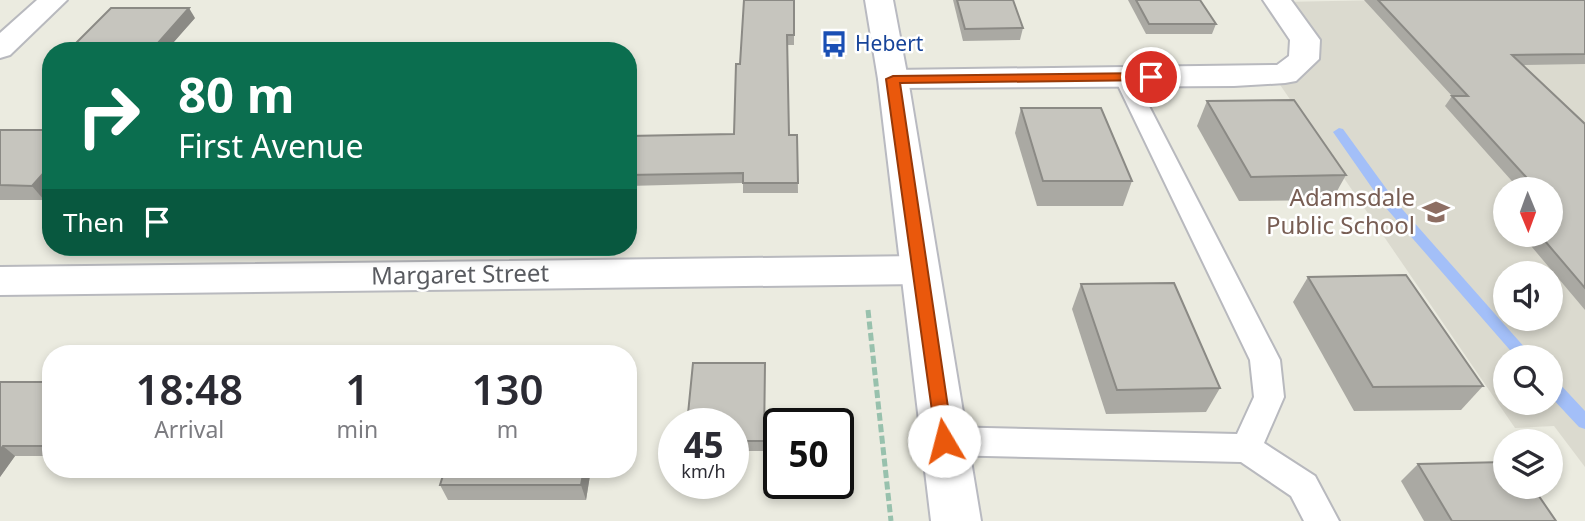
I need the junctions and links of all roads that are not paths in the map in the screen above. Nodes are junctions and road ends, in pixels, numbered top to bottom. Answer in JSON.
{"nodes":[{"id":1,"x":53,"y":0,"type":"edge"},
{"id":2,"x":879,"y":0,"type":"edge"},
{"id":3,"x":1277,"y":0,"type":"edge"},
{"id":4,"x":0,"y":49,"type":"edge"},
{"id":5,"x":1124,"y":77,"type":"junction"},
{"id":6,"x":893,"y":79,"type":"junction"},
{"id":7,"x":920,"y":270,"type":"junction"},
{"id":8,"x":0,"y":281,"type":"edge"},
{"id":9,"x":944,"y":441,"type":"junction"},
{"id":10,"x":1246,"y":448,"type":"junction"},
{"id":11,"x":956,"y":521,"type":"edge"},
{"id":12,"x":1322,"y":521,"type":"edge"}],
"edges":[{"from":1,"to":4,"type":"street"},
{"from":2,"to":6,"type":"street"},
{"from":3,"to":5,"type":"street"},
{"from":5,"to":6,"type":"street"},
{"from":5,"to":10,"type":"lane"},
{"from":6,"to":7,"type":"street"},
{"from":7,"to":8,"type":"street","name":"Margaret Street"},
{"from":7,"to":9,"type":"street"},
{"from":9,"to":10,"type":"lane"},
{"from":9,"to":11,"type":"street"},
{"from":10,"to":12,"type":"lane"}]}
